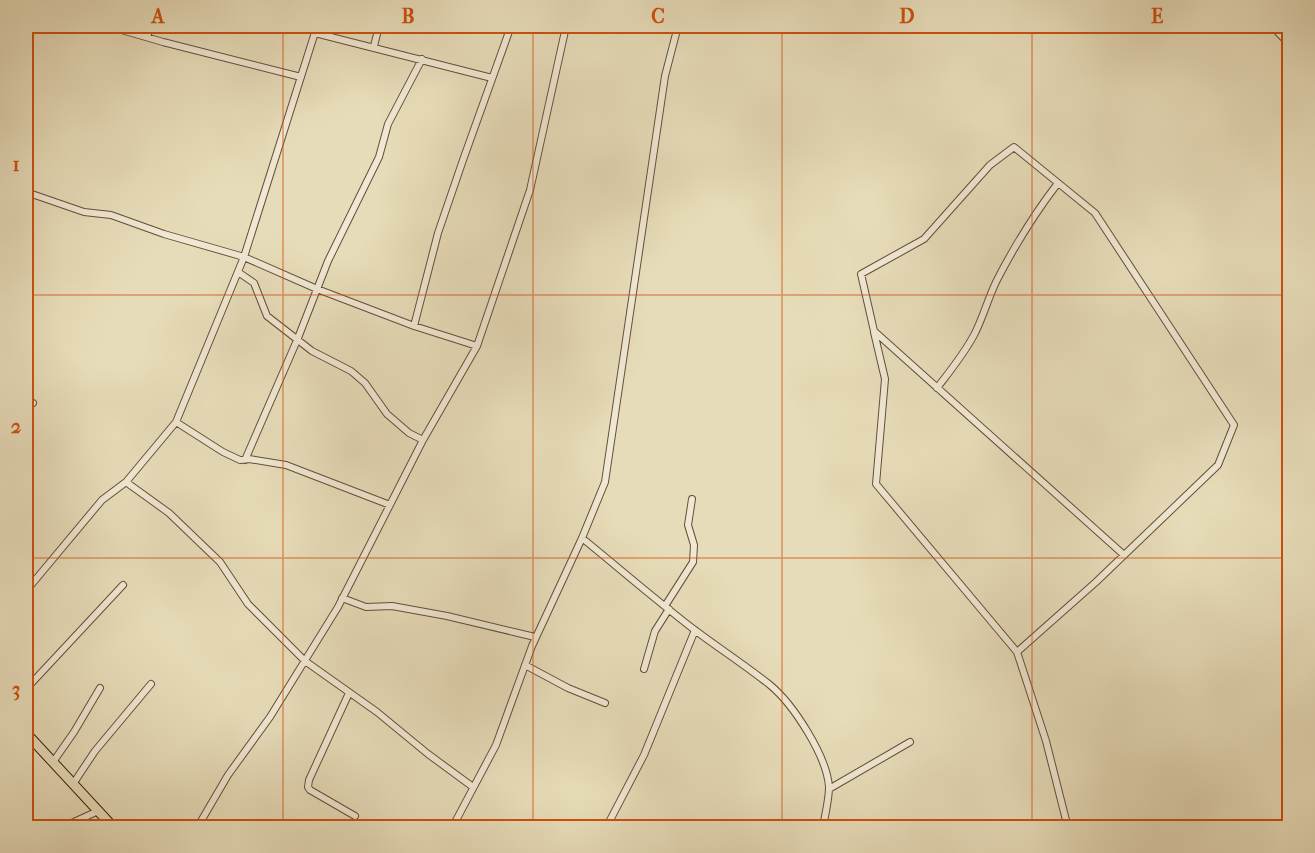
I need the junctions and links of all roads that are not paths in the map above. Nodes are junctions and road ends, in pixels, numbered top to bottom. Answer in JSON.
{"nodes":[{"id":1,"x":108,"y":26,"type":"edge"},
{"id":2,"x":151,"y":26,"type":"edge"},
{"id":3,"x":379,"y":26,"type":"edge"},
{"id":4,"x":511,"y":26,"type":"edge"},
{"id":5,"x":554,"y":26,"type":"edge"},
{"id":6,"x":678,"y":26,"type":"edge"},
{"id":7,"x":1272,"y":26,"type":"edge"},
{"id":8,"x":316,"y":29,"type":"edge"},
{"id":9,"x":147,"y":38,"type":"junction"},
{"id":10,"x":1290,"y":45,"type":"edge"},
{"id":11,"x":374,"y":46,"type":"junction"},
{"id":12,"x":422,"y":59,"type":"junction"},
{"id":13,"x":301,"y":77,"type":"junction"},
{"id":14,"x":492,"y":78,"type":"junction"},
{"id":15,"x":1059,"y":183,"type":"junction"},
{"id":16,"x":26,"y":192,"type":"edge"},
{"id":17,"x":244,"y":257,"type":"junction"},
{"id":18,"x":238,"y":272,"type":"junction"},
{"id":19,"x":317,"y":289,"type":"junction"},
{"id":20,"x":414,"y":326,"type":"junction"},
{"id":21,"x":874,"y":331,"type":"junction"},
{"id":22,"x":298,"y":338,"type":"junction"},
{"id":23,"x":477,"y":346,"type":"junction"},
{"id":24,"x":937,"y":388,"type":"junction"},
{"id":25,"x":26,"y":399,"type":"edge"},
{"id":26,"x":33,"y":403,"type":"dead end"},
{"id":27,"x":176,"y":422,"type":"junction"},
{"id":28,"x":423,"y":440,"type":"junction"},
{"id":29,"x":245,"y":460,"type":"junction"},
{"id":30,"x":126,"y":482,"type":"junction"},
{"id":31,"x":692,"y":499,"type":"dead end"},
{"id":32,"x":390,"y":505,"type":"junction"},
{"id":33,"x":582,"y":538,"type":"junction"},
{"id":34,"x":1124,"y":555,"type":"junction"},
{"id":35,"x":123,"y":585,"type":"dead end"},
{"id":36,"x":26,"y":591,"type":"edge"},
{"id":37,"x":342,"y":598,"type":"junction"},
{"id":38,"x":667,"y":607,"type":"junction"},
{"id":39,"x":695,"y":630,"type":"junction"},
{"id":40,"x":536,"y":637,"type":"junction"},
{"id":41,"x":1017,"y":652,"type":"junction"},
{"id":42,"x":305,"y":661,"type":"junction"},
{"id":43,"x":525,"y":665,"type":"junction"},
{"id":44,"x":644,"y":669,"type":"dead end"},
{"id":45,"x":151,"y":684,"type":"dead end"},
{"id":46,"x":100,"y":688,"type":"dead end"},
{"id":47,"x":26,"y":689,"type":"edge"},
{"id":48,"x":349,"y":693,"type":"junction"},
{"id":49,"x":605,"y":703,"type":"dead end"},
{"id":50,"x":26,"y":734,"type":"edge"},
{"id":51,"x":910,"y":742,"type":"dead end"},
{"id":52,"x":53,"y":762,"type":"junction"},
{"id":53,"x":73,"y":784,"type":"junction"},
{"id":54,"x":473,"y":787,"type":"junction"},
{"id":55,"x":829,"y":789,"type":"junction"},
{"id":56,"x":98,"y":811,"type":"junction"},
{"id":57,"x":355,"y":816,"type":"dead end"},
{"id":58,"x":109,"y":826,"type":"edge"},
{"id":59,"x":64,"y":827,"type":"edge"},
{"id":60,"x":197,"y":828,"type":"edge"},
{"id":61,"x":452,"y":828,"type":"edge"},
{"id":62,"x":606,"y":828,"type":"edge"},
{"id":63,"x":823,"y":828,"type":"edge"},
{"id":64,"x":1068,"y":828,"type":"edge"}],
"edges":[{"from":1,"to":9,"type":"street"},
{"from":2,"to":9,"type":"street"},
{"from":3,"to":11,"type":"street"},
{"from":4,"to":14,"type":"street"},
{"from":5,"to":23,"type":"street"},
{"from":6,"to":33,"type":"street"},
{"from":7,"to":10,"type":"street"},
{"from":8,"to":11,"type":"street"},
{"from":8,"to":13,"type":"street"},
{"from":9,"to":13,"type":"street"},
{"from":11,"to":12,"type":"street"},
{"from":12,"to":14,"type":"street"},
{"from":12,"to":19,"type":"street"},
{"from":13,"to":17,"type":"street"},
{"from":14,"to":20,"type":"street"},
{"from":15,"to":21,"type":"street"},
{"from":15,"to":24,"type":"street"},
{"from":15,"to":34,"type":"street"},
{"from":16,"to":17,"type":"street"},
{"from":17,"to":18,"type":"street"},
{"from":17,"to":19,"type":"street"},
{"from":18,"to":22,"type":"street"},
{"from":18,"to":27,"type":"street"},
{"from":19,"to":20,"type":"street"},
{"from":19,"to":22,"type":"street"},
{"from":20,"to":23,"type":"street"},
{"from":21,"to":24,"type":"street"},
{"from":21,"to":41,"type":"street"},
{"from":22,"to":28,"type":"street"},
{"from":22,"to":29,"type":"street"},
{"from":23,"to":28,"type":"street"},
{"from":24,"to":34,"type":"street"},
{"from":25,"to":26,"type":"street"},
{"from":27,"to":29,"type":"street"},
{"from":27,"to":30,"type":"street"},
{"from":28,"to":32,"type":"street"},
{"from":29,"to":32,"type":"street"},
{"from":30,"to":36,"type":"street"},
{"from":30,"to":42,"type":"street"},
{"from":31,"to":38,"type":"street"},
{"from":32,"to":37,"type":"street"},
{"from":33,"to":38,"type":"street"},
{"from":33,"to":40,"type":"street"},
{"from":34,"to":41,"type":"street"},
{"from":35,"to":47,"type":"street"},
{"from":37,"to":40,"type":"street"},
{"from":37,"to":42,"type":"street"},
{"from":38,"to":39,"type":"street"},
{"from":38,"to":44,"type":"street"},
{"from":39,"to":55,"type":"street"},
{"from":39,"to":62,"type":"street"},
{"from":40,"to":43,"type":"street"},
{"from":41,"to":64,"type":"street"},
{"from":42,"to":48,"type":"street"},
{"from":42,"to":60,"type":"street"},
{"from":43,"to":49,"type":"street"},
{"from":43,"to":54,"type":"street"},
{"from":45,"to":53,"type":"street"},
{"from":46,"to":52,"type":"street"},
{"from":48,"to":54,"type":"street"},
{"from":48,"to":57,"type":"street"},
{"from":50,"to":52,"type":"main road"},
{"from":51,"to":55,"type":"street"},
{"from":52,"to":53,"type":"main road"},
{"from":53,"to":56,"type":"main road"},
{"from":54,"to":61,"type":"street"},
{"from":55,"to":63,"type":"street"},
{"from":56,"to":58,"type":"main road"},
{"from":56,"to":59,"type":"street"}]}
